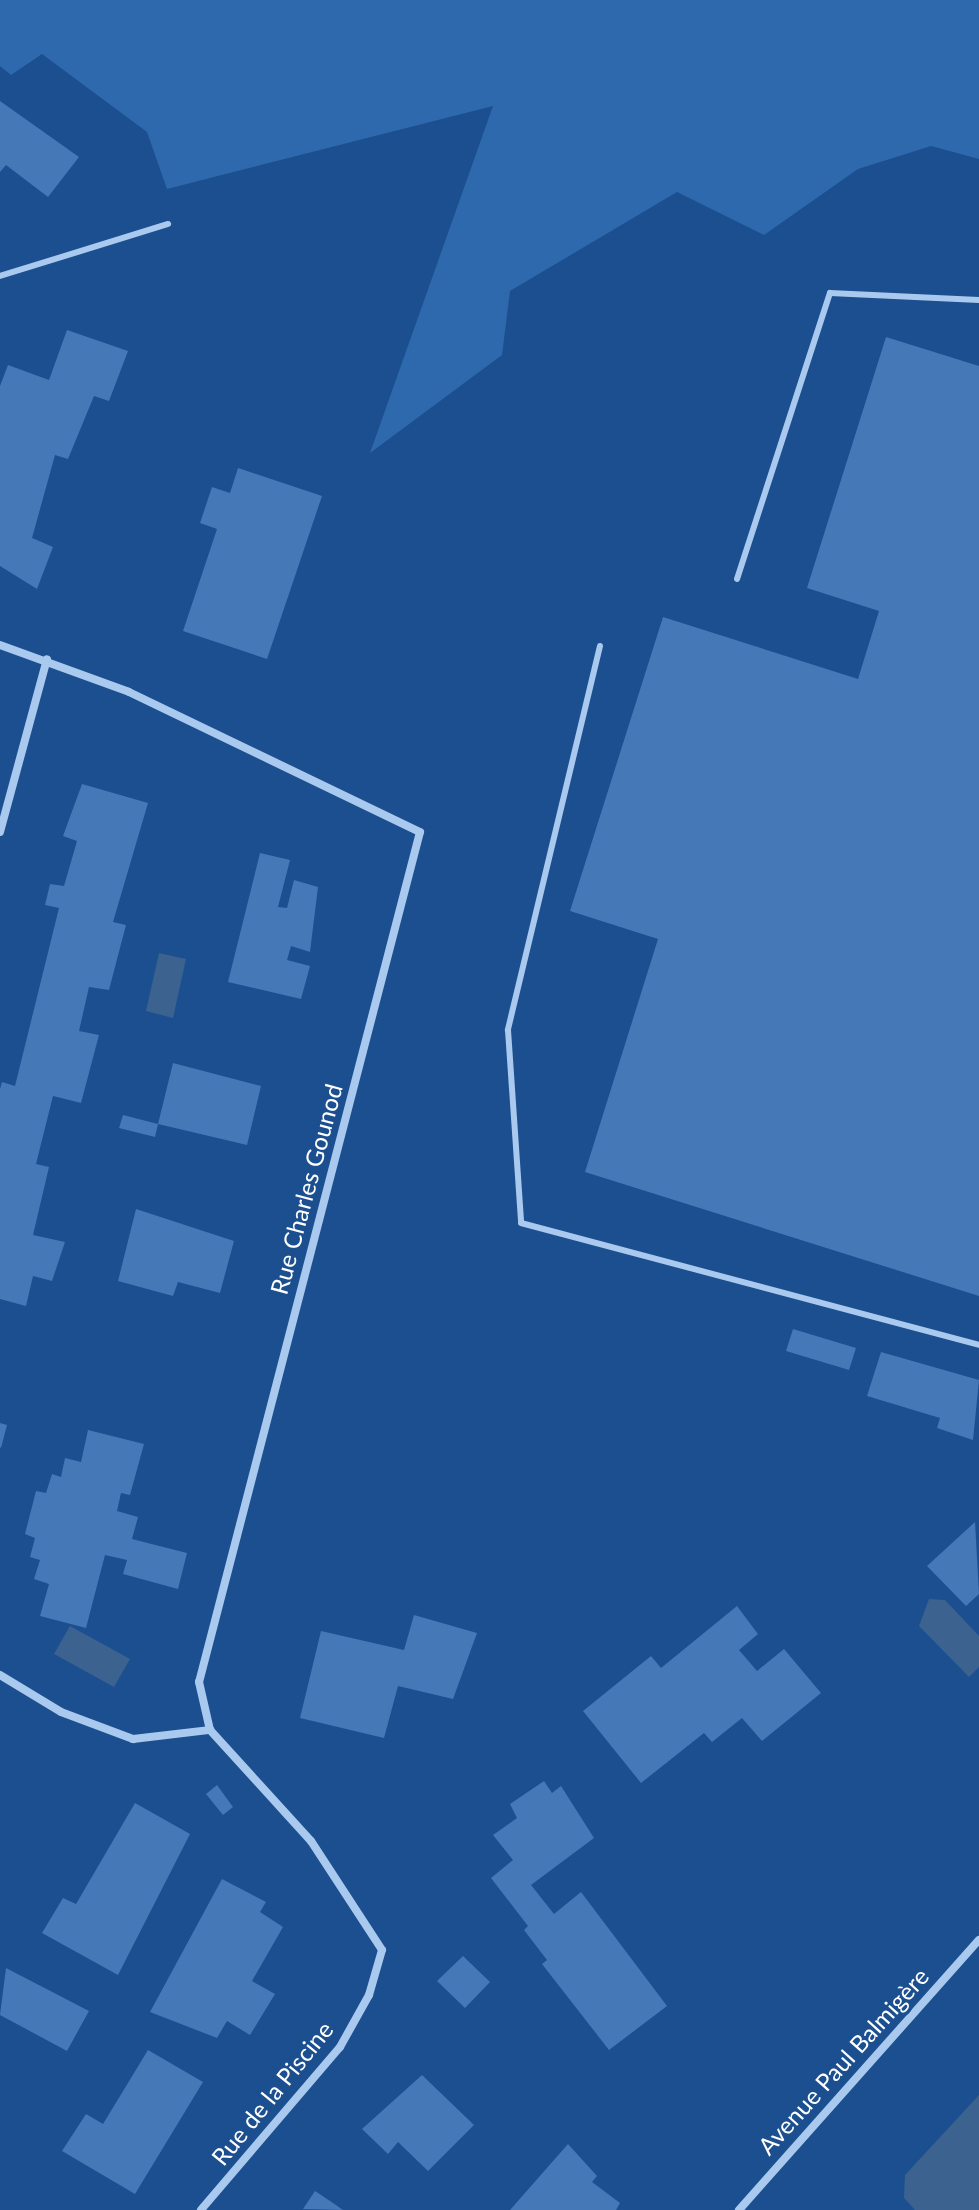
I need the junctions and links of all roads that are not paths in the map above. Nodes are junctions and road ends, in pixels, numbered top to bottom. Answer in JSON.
{"nodes":[{"id":1,"x":168,"y":224,"type":"dead end"},
{"id":2,"x":0,"y":276,"type":"edge"},
{"id":3,"x":979,"y":300,"type":"edge"},
{"id":4,"x":737,"y":579,"type":"dead end"},
{"id":5,"x":0,"y":645,"type":"edge"},
{"id":6,"x":600,"y":646,"type":"dead end"},
{"id":7,"x":47,"y":659,"type":"junction"},
{"id":8,"x":0,"y":832,"type":"edge"},
{"id":9,"x":979,"y":1345,"type":"edge"},
{"id":10,"x":0,"y":1675,"type":"edge"},
{"id":11,"x":210,"y":1730,"type":"junction"},
{"id":12,"x":979,"y":1940,"type":"edge"},
{"id":13,"x":382,"y":1950,"type":"joint"},
{"id":14,"x":201,"y":2210,"type":"edge"},
{"id":15,"x":739,"y":2210,"type":"edge"}],
"edges":[{"from":1,"to":2,"type":"lane"},
{"from":3,"to":4,"type":"lane"},
{"from":5,"to":7,"type":"street","name":"Rue Charles Gounod"},
{"from":6,"to":9,"type":"lane"},
{"from":7,"to":8,"type":"street"},
{"from":7,"to":11,"type":"street","name":"Rue Charles Gounod"},
{"from":10,"to":11,"type":"street"},
{"from":11,"to":13,"type":"street","name":"Rue Charles Gounod"},
{"from":12,"to":15,"type":"street","name":"Avenue Paul Balmigère"},
{"from":13,"to":14,"type":"street","name":"Rue de la Piscine"}]}
